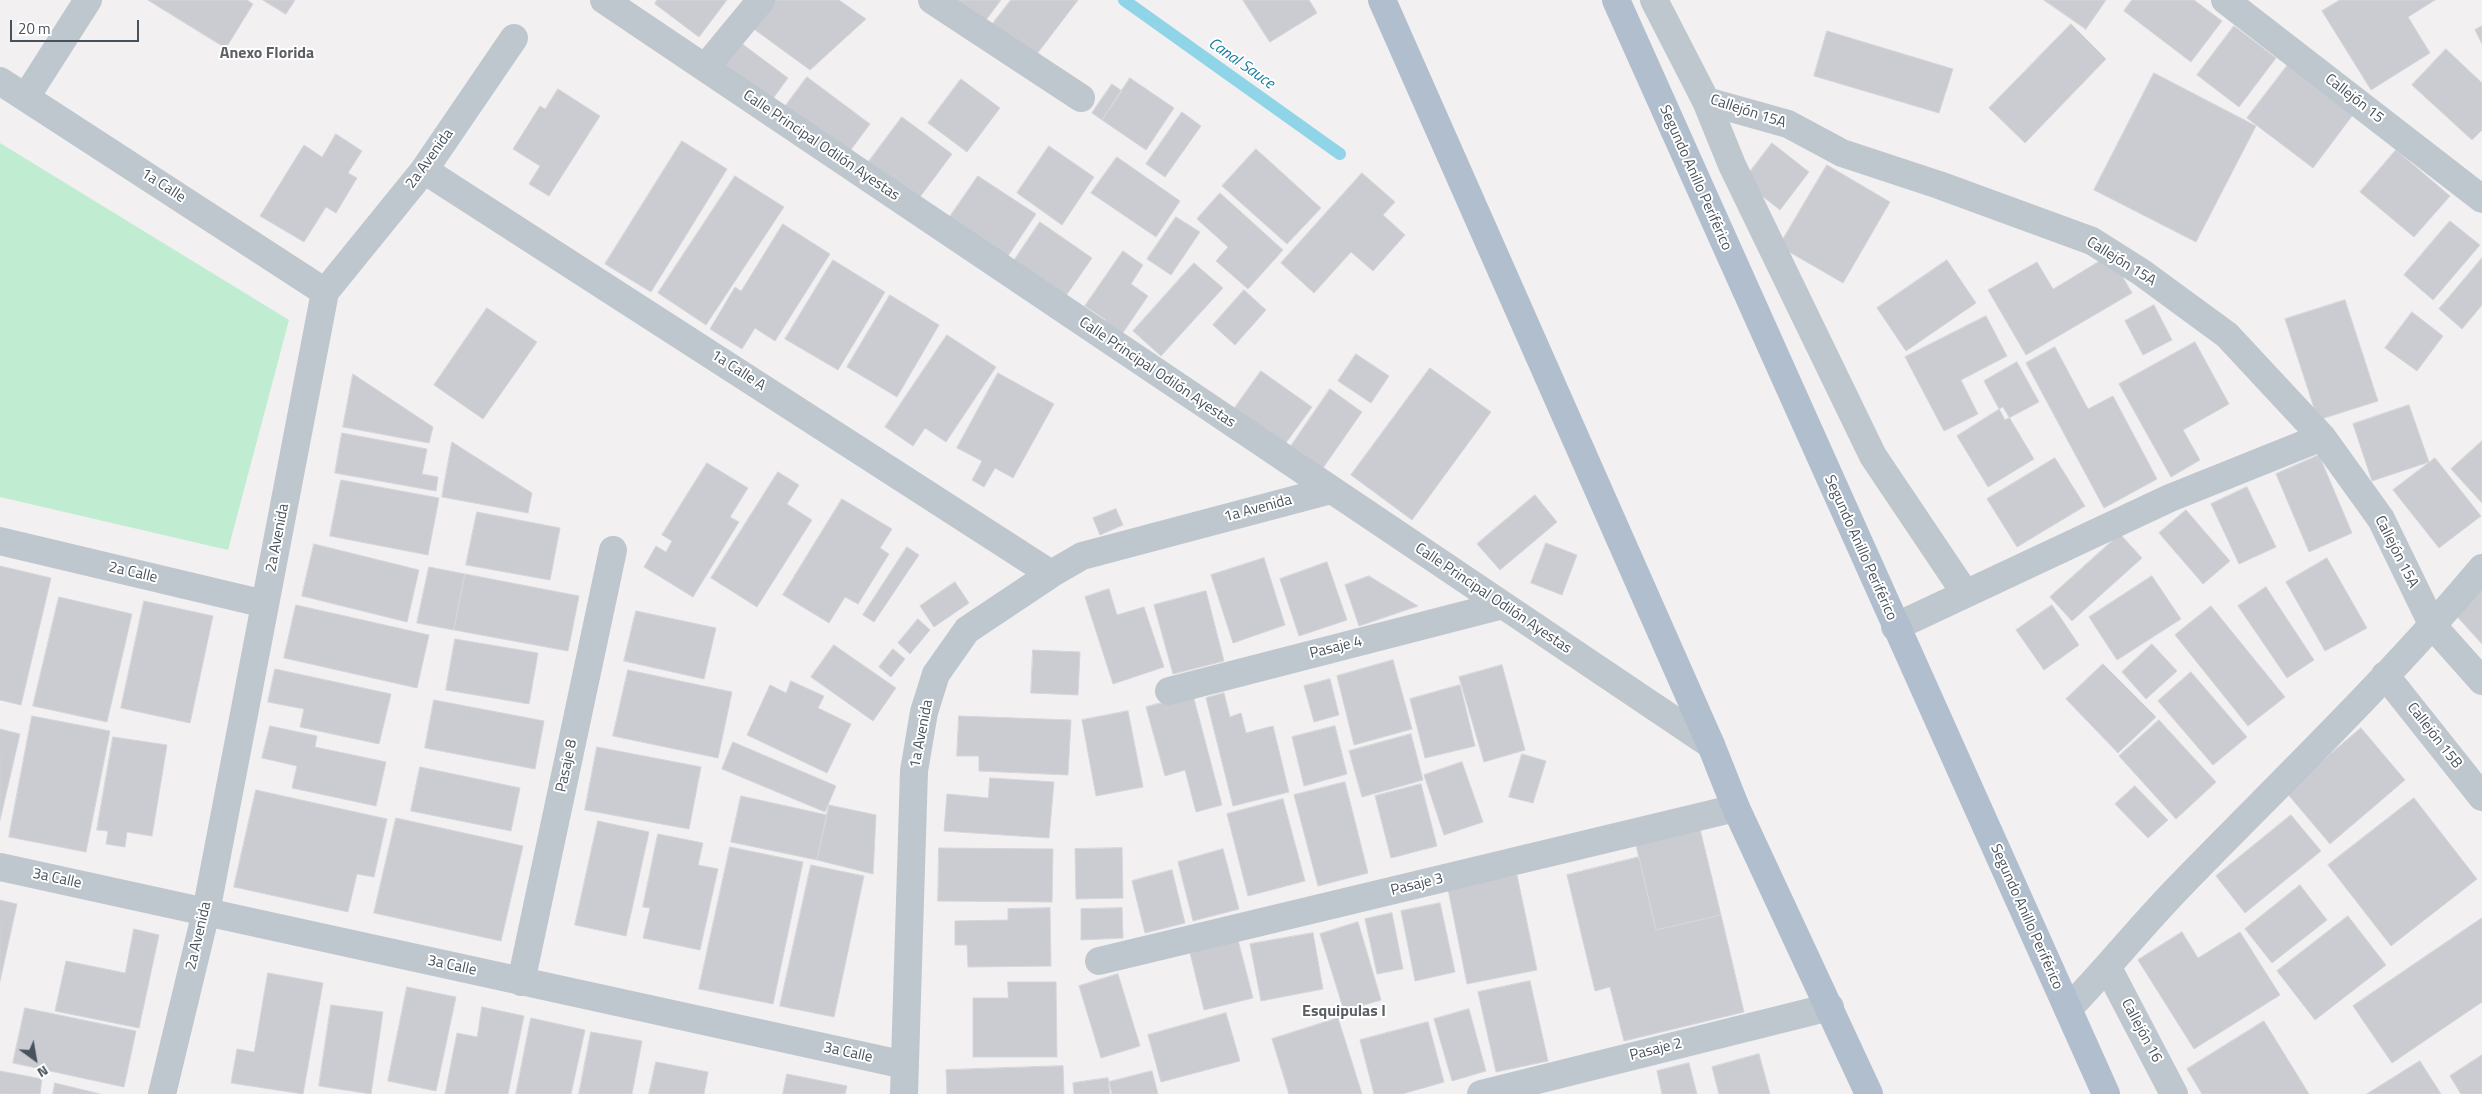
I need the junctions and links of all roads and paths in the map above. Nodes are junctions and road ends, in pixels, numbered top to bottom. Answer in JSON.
{"nodes":[{"id":1,"x":88,"y":0,"type":"edge"},
{"id":2,"x":604,"y":0,"type":"edge"},
{"id":3,"x":761,"y":0,"type":"edge"},
{"id":4,"x":932,"y":0,"type":"edge"},
{"id":5,"x":1382,"y":0,"type":"edge"},
{"id":6,"x":1616,"y":0,"type":"edge"},
{"id":7,"x":1654,"y":0,"type":"edge"},
{"id":8,"x":2226,"y":0,"type":"edge"},
{"id":9,"x":514,"y":38,"type":"dead end"},
{"id":10,"x":705,"y":68,"type":"junction"},
{"id":11,"x":0,"y":81,"type":"edge"},
{"id":12,"x":26,"y":97,"type":"junction"},
{"id":13,"x":1081,"y":98,"type":"dead end"},
{"id":14,"x":1706,"y":101,"type":"junction"},
{"id":15,"x":424,"y":170,"type":"junction"},
{"id":16,"x":2481,"y":198,"type":"edge"},
{"id":17,"x":325,"y":292,"type":"junction"},
{"id":18,"x":2322,"y":437,"type":"junction"},
{"id":19,"x":1331,"y":490,"type":"junction"},
{"id":20,"x":0,"y":541,"type":"edge"},
{"id":21,"x":613,"y":550,"type":"dead end"},
{"id":22,"x":2482,"y":568,"type":"edge"},
{"id":23,"x":1050,"y":574,"type":"junction"},
{"id":24,"x":1965,"y":593,"type":"junction"},
{"id":25,"x":265,"y":604,"type":"junction"},
{"id":26,"x":1503,"y":605,"type":"junction"},
{"id":27,"x":2433,"y":626,"type":"junction"},
{"id":28,"x":1895,"y":628,"type":"junction"},
{"id":29,"x":2386,"y":675,"type":"junction"},
{"id":30,"x":2482,"y":681,"type":"edge"},
{"id":31,"x":1169,"y":691,"type":"dead end"},
{"id":32,"x":1711,"y":745,"type":"junction"},
{"id":33,"x":2482,"y":797,"type":"edge"},
{"id":34,"x":1736,"y":808,"type":"junction"},
{"id":35,"x":0,"y":867,"type":"edge"},
{"id":36,"x":206,"y":912,"type":"junction"},
{"id":37,"x":1099,"y":961,"type":"dead end"},
{"id":38,"x":2108,"y":968,"type":"junction"},
{"id":39,"x":522,"y":982,"type":"junction"},
{"id":40,"x":1830,"y":1007,"type":"junction"},
{"id":41,"x":2068,"y":1009,"type":"junction"},
{"id":42,"x":905,"y":1065,"type":"junction"},
{"id":43,"x":162,"y":1094,"type":"edge"},
{"id":44,"x":904,"y":1094,"type":"edge"},
{"id":45,"x":1481,"y":1094,"type":"edge"},
{"id":46,"x":1869,"y":1094,"type":"edge"},
{"id":47,"x":2106,"y":1094,"type":"edge"},
{"id":48,"x":2174,"y":1094,"type":"edge"}],
"edges":[{"from":1,"to":12,"type":"street"},
{"from":2,"to":10,"type":"street","name":"Calle Principal Odilón Ayestas"},
{"from":3,"to":10,"type":"street"},
{"from":4,"to":13,"type":"street"},
{"from":5,"to":32,"type":"main road"},
{"from":6,"to":28,"type":"main road","name":"Segundo Anillo Periférico"},
{"from":7,"to":14,"type":"street","name":"Callejón 15A"},
{"from":8,"to":16,"type":"street","name":"Callejón 15"},
{"from":9,"to":15,"type":"street","name":"2a Avenida"},
{"from":10,"to":19,"type":"street","name":"Calle Principal Odilón Ayestas"},
{"from":11,"to":12,"type":"street","name":"1a Calle"},
{"from":12,"to":17,"type":"street","name":"1a Calle"},
{"from":14,"to":18,"type":"street","name":"Callejón 15A"},
{"from":14,"to":24,"type":"street"},
{"from":15,"to":17,"type":"street","name":"2a Avenida"},
{"from":15,"to":23,"type":"street","name":"1a Calle A"},
{"from":17,"to":25,"type":"street","name":"2a Avenida"},
{"from":18,"to":24,"type":"street"},
{"from":18,"to":27,"type":"street","name":"Callejón 15A"},
{"from":19,"to":23,"type":"street","name":"1a Avenida"},
{"from":19,"to":26,"type":"street","name":"Calle Principal Odilón Ayestas"},
{"from":20,"to":25,"type":"street","name":"2a Calle"},
{"from":21,"to":39,"type":"street","name":"Pasaje 8"},
{"from":22,"to":27,"type":"street"},
{"from":23,"to":42,"type":"street","name":"1a Avenida"},
{"from":24,"to":28,"type":"street"},
{"from":25,"to":36,"type":"street","name":"2a Avenida"},
{"from":26,"to":31,"type":"street","name":"Pasaje 4"},
{"from":26,"to":32,"type":"street","name":"Calle Principal Odilón Ayestas"},
{"from":27,"to":29,"type":"street"},
{"from":27,"to":30,"type":"street","name":"Callejón 15A"},
{"from":28,"to":41,"type":"main road","name":"Segundo Anillo Periférico"},
{"from":29,"to":33,"type":"street","name":"Callejón 15B"},
{"from":29,"to":38,"type":"street"},
{"from":32,"to":34,"type":"main road"},
{"from":34,"to":37,"type":"street","name":"Pasaje 3"},
{"from":34,"to":40,"type":"main road"},
{"from":35,"to":36,"type":"street","name":"3a Calle"},
{"from":36,"to":39,"type":"street","name":"3a Calle"},
{"from":36,"to":43,"type":"street","name":"2a Avenida"},
{"from":38,"to":41,"type":"street"},
{"from":38,"to":48,"type":"street","name":"Callejón 16"},
{"from":39,"to":42,"type":"street","name":"3a Calle"},
{"from":40,"to":45,"type":"street","name":"Pasaje 2"},
{"from":40,"to":46,"type":"main road"},
{"from":41,"to":47,"type":"main road","name":"Segundo Anillo Periférico"},
{"from":42,"to":44,"type":"street","name":"1a Avenida"}]}
